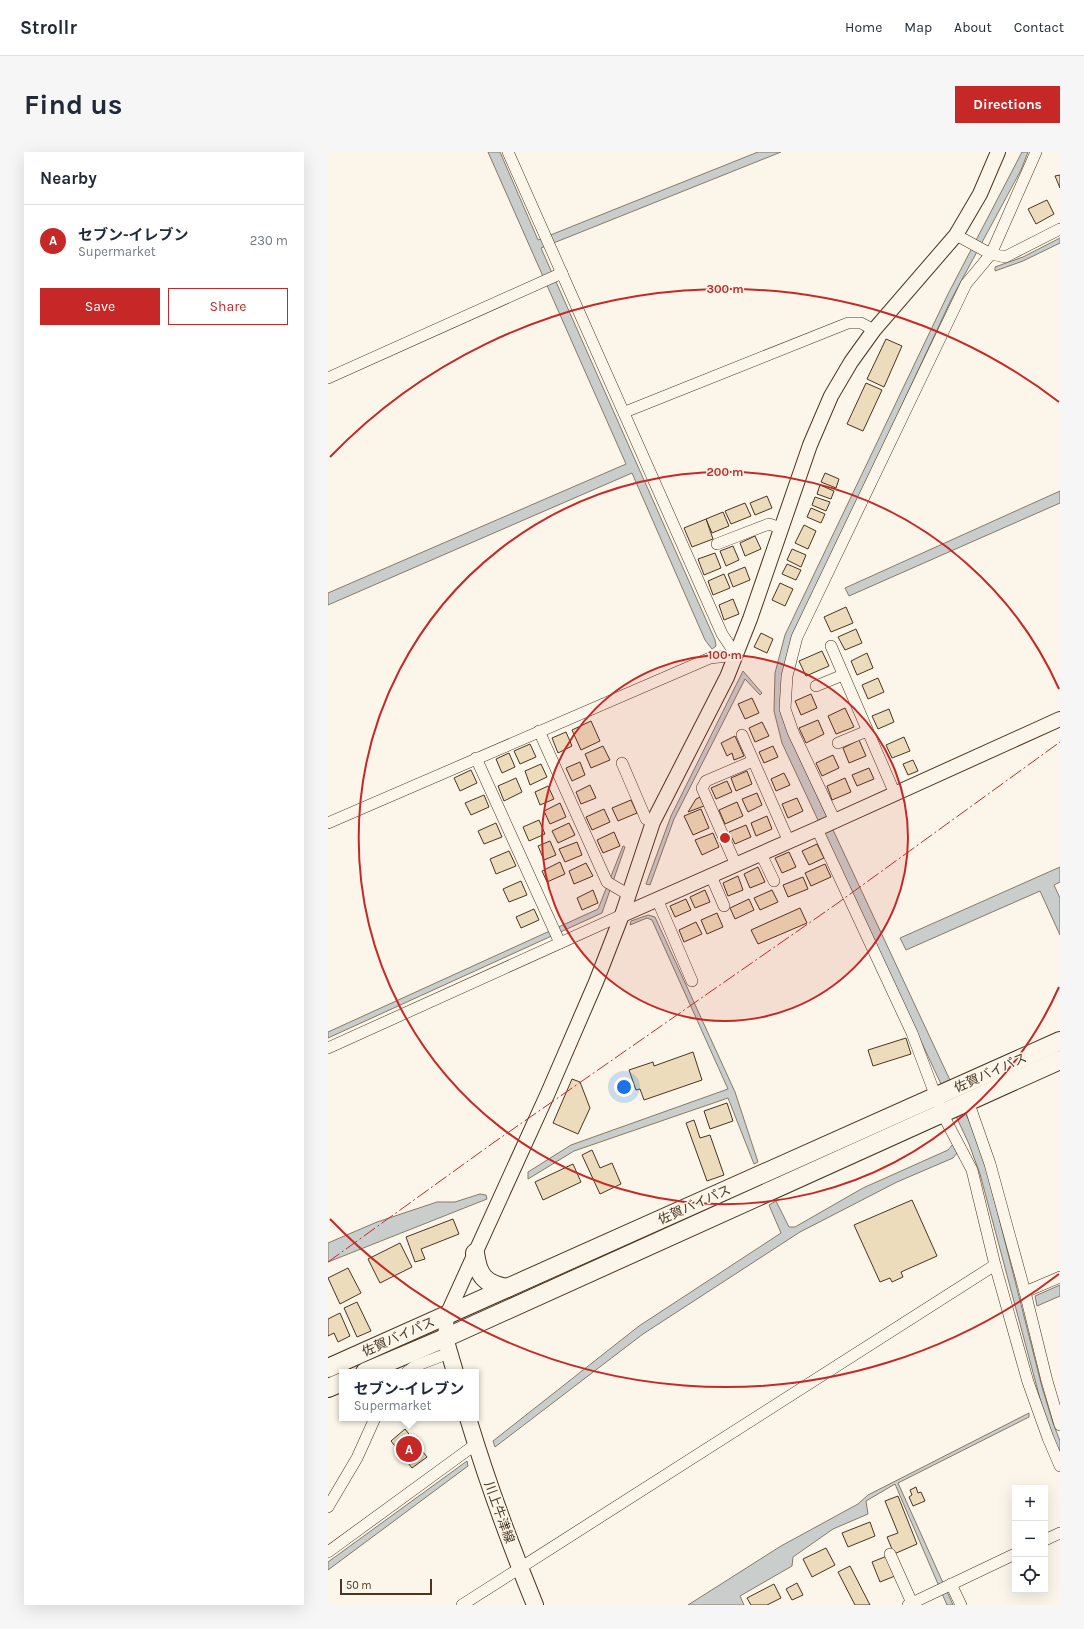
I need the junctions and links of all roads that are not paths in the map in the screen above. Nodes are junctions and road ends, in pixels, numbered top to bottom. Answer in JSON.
{"nodes":[{"id":1,"x":508,"y":152,"type":"edge"},
{"id":2,"x":998,"y":152,"type":"edge"},
{"id":3,"x":1036,"y":152,"type":"edge"},
{"id":4,"x":1060,"y":229,"type":"edge"},
{"id":5,"x":956,"y":235,"type":"junction"},
{"id":6,"x":987,"y":251,"type":"junction"},
{"id":7,"x":562,"y":273,"type":"junction"},
{"id":8,"x":874,"y":330,"type":"junction"},
{"id":9,"x":328,"y":378,"type":"edge"},
{"id":10,"x":625,"y":412,"type":"junction"},
{"id":11,"x":780,"y":528,"type":"junction"},
{"id":12,"x":717,"y":544,"type":"dead end"},
{"id":13,"x":831,"y":646,"type":"dead end"},
{"id":14,"x":736,"y":655,"type":"junction"},
{"id":15,"x":843,"y":675,"type":"junction"},
{"id":16,"x":816,"y":686,"type":"dead end"},
{"id":17,"x":1060,"y":719,"type":"edge"},
{"id":18,"x":539,"y":731,"type":"junction"},
{"id":19,"x":867,"y":731,"type":"junction"},
{"id":20,"x":742,"y":735,"type":"dead end"},
{"id":21,"x":838,"y":743,"type":"dead end"},
{"id":22,"x":476,"y":758,"type":"junction"},
{"id":23,"x":753,"y":761,"type":"junction"},
{"id":24,"x":622,"y":763,"type":"dead end"},
{"id":25,"x":895,"y":794,"type":"junction"},
{"id":26,"x":834,"y":821,"type":"junction"},
{"id":27,"x":653,"y":822,"type":"junction"},
{"id":28,"x":328,"y":823,"type":"edge"},
{"id":29,"x":817,"y":829,"type":"junction"},
{"id":30,"x":789,"y":842,"type":"junction"},
{"id":31,"x":761,"y":854,"type":"junction"},
{"id":32,"x":736,"y":865,"type":"junction"},
{"id":33,"x":711,"y":876,"type":"junction"},
{"id":34,"x":774,"y":881,"type":"dead end"},
{"id":35,"x":618,"y":888,"type":"junction"},
{"id":36,"x":657,"y":899,"type":"junction"},
{"id":37,"x":724,"y":906,"type":"dead end"},
{"id":38,"x":622,"y":915,"type":"junction"},
{"id":39,"x":560,"y":943,"type":"junction"},
{"id":40,"x":692,"y":980,"type":"dead end"},
{"id":41,"x":1060,"y":1041,"type":"edge"},
{"id":42,"x":328,"y":1048,"type":"edge"},
{"id":43,"x":1060,"y":1060,"type":"edge"},
{"id":44,"x":966,"y":1102,"type":"junction"},
{"id":45,"x":941,"y":1104,"type":"junction"},
{"id":46,"x":475,"y":1253,"type":"junction"},
{"id":47,"x":995,"y":1265,"type":"junction"},
{"id":48,"x":1060,"y":1277,"type":"edge"},
{"id":49,"x":507,"y":1288,"type":"junction"},
{"id":50,"x":1025,"y":1292,"type":"junction"},
{"id":51,"x":447,"y":1315,"type":"junction"},
{"id":52,"x":447,"y":1345,"type":"junction"},
{"id":53,"x":328,"y":1368,"type":"edge"},
{"id":54,"x":374,"y":1369,"type":"edge"},
{"id":55,"x":411,"y":1369,"type":"edge"},
{"id":56,"x":453,"y":1369,"type":"edge"},
{"id":57,"x":339,"y":1383,"type":"edge"},
{"id":58,"x":328,"y":1388,"type":"edge"},
{"id":59,"x":374,"y":1421,"type":"edge"},
{"id":60,"x":469,"y":1421,"type":"edge"},
{"id":61,"x":1060,"y":1424,"type":"edge"},
{"id":62,"x":476,"y":1444,"type":"junction"},
{"id":63,"x":1060,"y":1466,"type":"edge"},
{"id":64,"x":328,"y":1507,"type":"edge"},
{"id":65,"x":1060,"y":1533,"type":"edge"},
{"id":66,"x":1048,"y":1539,"type":"edge"},
{"id":67,"x":328,"y":1552,"type":"edge"},
{"id":68,"x":890,"y":1554,"type":"dead end"},
{"id":69,"x":1012,"y":1555,"type":"edge"},
{"id":70,"x":520,"y":1569,"type":"junction"},
{"id":71,"x":951,"y":1584,"type":"junction"},
{"id":72,"x":910,"y":1604,"type":"edge"},
{"id":73,"x":462,"y":1605,"type":"edge"},
{"id":74,"x":536,"y":1605,"type":"edge"},
{"id":75,"x":961,"y":1605,"type":"edge"}],
"edges":[{"from":1,"to":7,"type":"street"},
{"from":2,"to":5,"type":"street"},
{"from":3,"to":6,"type":"street"},
{"from":4,"to":6,"type":"street"},
{"from":5,"to":6,"type":"street"},
{"from":5,"to":8,"type":"street"},
{"from":6,"to":26,"type":"street"},
{"from":7,"to":9,"type":"street"},
{"from":7,"to":10,"type":"street"},
{"from":8,"to":10,"type":"street"},
{"from":8,"to":11,"type":"street"},
{"from":10,"to":14,"type":"street"},
{"from":11,"to":12,"type":"street"},
{"from":11,"to":14,"type":"street"},
{"from":13,"to":15,"type":"street"},
{"from":14,"to":18,"type":"street"},
{"from":14,"to":27,"type":"street"},
{"from":15,"to":16,"type":"street"},
{"from":15,"to":19,"type":"street"},
{"from":17,"to":25,"type":"street"},
{"from":18,"to":22,"type":"street"},
{"from":18,"to":35,"type":"street"},
{"from":19,"to":21,"type":"street"},
{"from":19,"to":25,"type":"street"},
{"from":20,"to":23,"type":"street"},
{"from":22,"to":28,"type":"street"},
{"from":22,"to":39,"type":"street"},
{"from":23,"to":30,"type":"street"},
{"from":23,"to":32,"type":"street"},
{"from":24,"to":27,"type":"street"},
{"from":25,"to":26,"type":"street"},
{"from":26,"to":29,"type":"street"},
{"from":27,"to":35,"type":"street"},
{"from":29,"to":30,"type":"street"},
{"from":29,"to":45,"type":"street"},
{"from":30,"to":31,"type":"street"},
{"from":31,"to":32,"type":"street"},
{"from":31,"to":34,"type":"street"},
{"from":32,"to":33,"type":"street"},
{"from":33,"to":36,"type":"street"},
{"from":33,"to":37,"type":"street"},
{"from":35,"to":38,"type":"street"},
{"from":36,"to":38,"type":"street"},
{"from":36,"to":40,"type":"street"},
{"from":38,"to":39,"type":"street"},
{"from":38,"to":46,"type":"street"},
{"from":39,"to":42,"type":"street"},
{"from":41,"to":45,"type":"highway","name":"佐賀バイパス"},
{"from":43,"to":44,"type":"highway","name":"佐賀バイパス"},
{"from":44,"to":45,"type":"highway","name":"佐賀バイパス"},
{"from":44,"to":50,"type":"street"},
{"from":45,"to":47,"type":"street"},
{"from":45,"to":49,"type":"highway","name":"佐賀バイパス"},
{"from":45,"to":52,"type":"highway","name":"佐賀バイパス"},
{"from":46,"to":49,"type":"highway"},
{"from":46,"to":51,"type":"street"},
{"from":47,"to":63,"type":"street"},
{"from":47,"to":70,"type":"street"},
{"from":48,"to":50,"type":"street"},
{"from":49,"to":51,"type":"highway","name":"佐賀バイパス"},
{"from":50,"to":61,"type":"street"},
{"from":51,"to":52,"type":"street"},
{"from":51,"to":53,"type":"highway","name":"佐賀バイパス"},
{"from":52,"to":54,"type":"highway","name":"佐賀バイパス"},
{"from":52,"to":55,"type":"street"},
{"from":52,"to":56,"type":"main road"},
{"from":57,"to":58,"type":"highway"},
{"from":59,"to":64,"type":"street"},
{"from":60,"to":62,"type":"main road","name":"川上牛津線"},
{"from":62,"to":67,"type":"street"},
{"from":62,"to":70,"type":"main road","name":"川上牛津線"},
{"from":65,"to":66,"type":"street"},
{"from":68,"to":72,"type":"street"},
{"from":69,"to":71,"type":"street"},
{"from":70,"to":73,"type":"street"},
{"from":70,"to":74,"type":"main road","name":"川上牛津線"},
{"from":71,"to":72,"type":"street"},
{"from":71,"to":75,"type":"street"}]}
